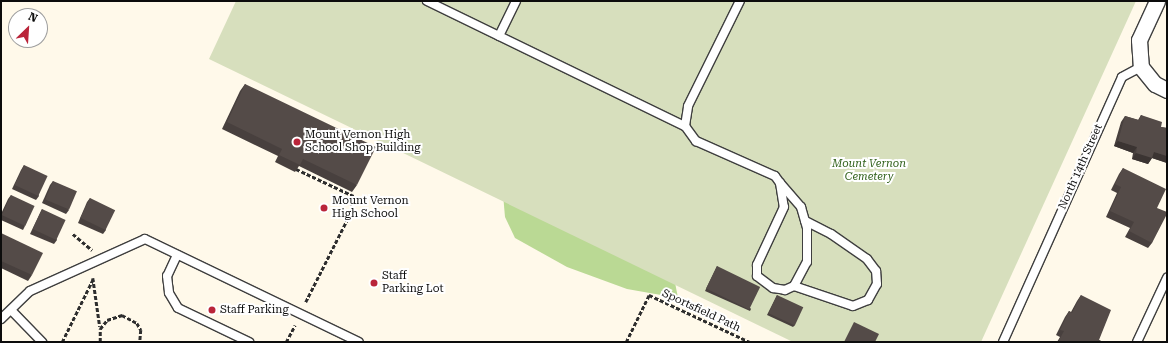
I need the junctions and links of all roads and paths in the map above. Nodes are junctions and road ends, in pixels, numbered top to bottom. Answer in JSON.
{"nodes":[{"id":1,"x":427,"y":1,"type":"edge"},
{"id":2,"x":516,"y":1,"type":"edge"},
{"id":3,"x":740,"y":1,"type":"edge"},
{"id":4,"x":1157,"y":1,"type":"edge"},
{"id":5,"x":499,"y":36,"type":"junction"},
{"id":6,"x":1141,"y":67,"type":"junction"},
{"id":7,"x":1167,"y":90,"type":"edge"},
{"id":8,"x":686,"y":126,"type":"junction"},
{"id":9,"x":296,"y":169,"type":"edge"},
{"id":10,"x":780,"y":183,"type":"junction"},
{"id":11,"x":805,"y":221,"type":"junction"},
{"id":12,"x":72,"y":234,"type":"dead end"},
{"id":13,"x":95,"y":253,"type":"dead end"},
{"id":14,"x":177,"y":255,"type":"junction"},
{"id":15,"x":92,"y":275,"type":"dead end"},
{"id":16,"x":1167,"y":278,"type":"edge"},
{"id":17,"x":93,"y":279,"type":"junction"},
{"id":18,"x":794,"y":286,"type":"junction"},
{"id":19,"x":11,"y":310,"type":"junction"},
{"id":20,"x":300,"y":314,"type":"junction"},
{"id":21,"x":1,"y":319,"type":"edge"},
{"id":22,"x":100,"y":329,"type":"junction"},
{"id":23,"x":42,"y":342,"type":"edge"},
{"id":24,"x":62,"y":342,"type":"edge"},
{"id":25,"x":100,"y":342,"type":"edge"},
{"id":26,"x":140,"y":342,"type":"edge"},
{"id":27,"x":249,"y":342,"type":"edge"},
{"id":28,"x":286,"y":342,"type":"edge"},
{"id":29,"x":359,"y":342,"type":"edge"},
{"id":30,"x":626,"y":342,"type":"edge"},
{"id":31,"x":750,"y":342,"type":"edge"},
{"id":32,"x":1003,"y":342,"type":"edge"},
{"id":33,"x":1138,"y":342,"type":"edge"}],
"edges":[{"from":1,"to":5,"type":"lane"},
{"from":2,"to":5,"type":"lane"},
{"from":3,"to":8,"type":"lane"},
{"from":4,"to":6,"type":"street"},
{"from":5,"to":8,"type":"lane"},
{"from":6,"to":7,"type":"street"},
{"from":6,"to":32,"type":"lane","name":"North 14th Street"},
{"from":8,"to":10,"type":"lane"},
{"from":9,"to":20,"type":"path"},
{"from":10,"to":11,"type":"lane"},
{"from":10,"to":18,"type":"lane"},
{"from":11,"to":18,"type":"lane"},
{"from":11,"to":18,"type":"lane"},
{"from":12,"to":13,"type":"path"},
{"from":14,"to":19,"type":"lane"},
{"from":14,"to":20,"type":"lane"},
{"from":14,"to":27,"type":"lane"},
{"from":15,"to":17,"type":"path"},
{"from":16,"to":33,"type":"lane"},
{"from":17,"to":22,"type":"path"},
{"from":17,"to":24,"type":"path"},
{"from":19,"to":21,"type":"lane"},
{"from":19,"to":23,"type":"lane"},
{"from":20,"to":28,"type":"path"},
{"from":20,"to":29,"type":"lane"},
{"from":22,"to":25,"type":"path"},
{"from":22,"to":26,"type":"path"},
{"from":30,"to":31,"type":"path","name":"Sportsfield Path"}]}
